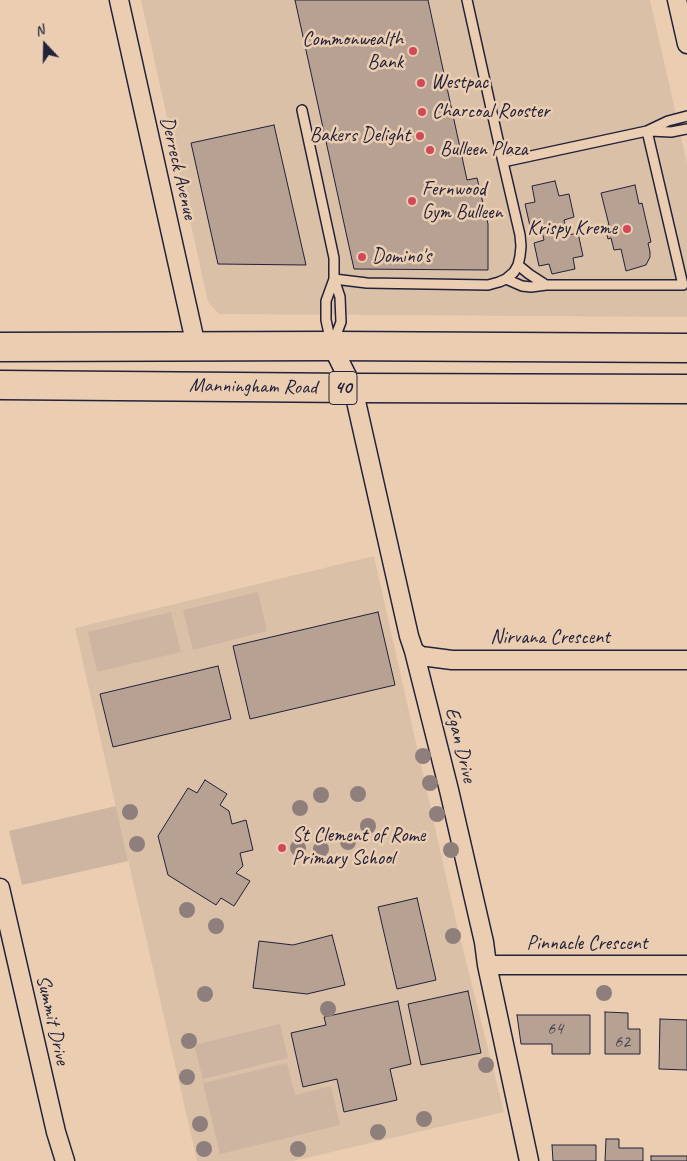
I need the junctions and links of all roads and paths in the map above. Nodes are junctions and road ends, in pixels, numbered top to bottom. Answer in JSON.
{"nodes":[{"id":1,"x":119,"y":0,"type":"edge"},
{"id":2,"x":467,"y":0,"type":"edge"},
{"id":3,"x":677,"y":0,"type":"edge"},
{"id":4,"x":687,"y":44,"type":"edge"},
{"id":5,"x":302,"y":110,"type":"dead end"},
{"id":6,"x":687,"y":116,"type":"edge"},
{"id":7,"x":687,"y":129,"type":"edge"},
{"id":8,"x":647,"y":131,"type":"junction"},
{"id":9,"x":503,"y":162,"type":"junction"},
{"id":10,"x":518,"y":265,"type":"junction"},
{"id":11,"x":334,"y":279,"type":"junction"},
{"id":12,"x":506,"y":279,"type":"junction"},
{"id":13,"x":546,"y":285,"type":"junction"},
{"id":14,"x":196,"y":346,"type":"junction"},
{"id":15,"x":332,"y":346,"type":"junction"},
{"id":16,"x":0,"y":347,"type":"edge"},
{"id":17,"x":687,"y":348,"type":"edge"},
{"id":18,"x":0,"y":385,"type":"edge"},
{"id":19,"x":353,"y":388,"type":"junction"},
{"id":20,"x":687,"y":390,"type":"edge"},
{"id":21,"x":414,"y":651,"type":"junction"},
{"id":22,"x":687,"y":660,"type":"edge"},
{"id":23,"x":0,"y":888,"type":"edge"},
{"id":24,"x":487,"y":965,"type":"junction"},
{"id":25,"x":687,"y":965,"type":"edge"},
{"id":26,"x":65,"y":1161,"type":"edge"},
{"id":27,"x":529,"y":1161,"type":"edge"}],
"edges":[{"from":1,"to":14,"type":"street","name":"Derreck Avenue"},
{"from":2,"to":9,"type":"lane"},
{"from":3,"to":4,"type":"street"},
{"from":5,"to":11,"type":"lane"},
{"from":6,"to":8,"type":"lane"},
{"from":7,"to":8,"type":"lane"},
{"from":8,"to":9,"type":"lane"},
{"from":8,"to":13,"type":"lane"},
{"from":9,"to":10,"type":"lane"},
{"from":10,"to":12,"type":"lane"},
{"from":10,"to":13,"type":"lane"},
{"from":11,"to":12,"type":"lane"},
{"from":11,"to":15,"type":"lane"},
{"from":11,"to":15,"type":"lane"},
{"from":12,"to":13,"type":"lane"},
{"from":14,"to":15,"type":"main road","name":"Manningham Road","number":"40"},
{"from":14,"to":16,"type":"main road","name":"Manningham Road","number":"40"},
{"from":15,"to":17,"type":"main road","name":"Manningham Road","number":"40"},
{"from":15,"to":19,"type":"street","name":"Egan Drive"},
{"from":18,"to":19,"type":"main road","name":"Manningham Road","number":"40"},
{"from":19,"to":20,"type":"main road","name":"Manningham Road","number":"40"},
{"from":19,"to":21,"type":"street","name":"Egan Drive"},
{"from":21,"to":22,"type":"street","name":"Nirvana Crescent"},
{"from":21,"to":24,"type":"street","name":"Egan Drive"},
{"from":23,"to":26,"type":"street","name":"Summit Drive"},
{"from":24,"to":25,"type":"street","name":"Pinnacle Crescent"},
{"from":24,"to":27,"type":"street","name":"Egan Drive"}]}
